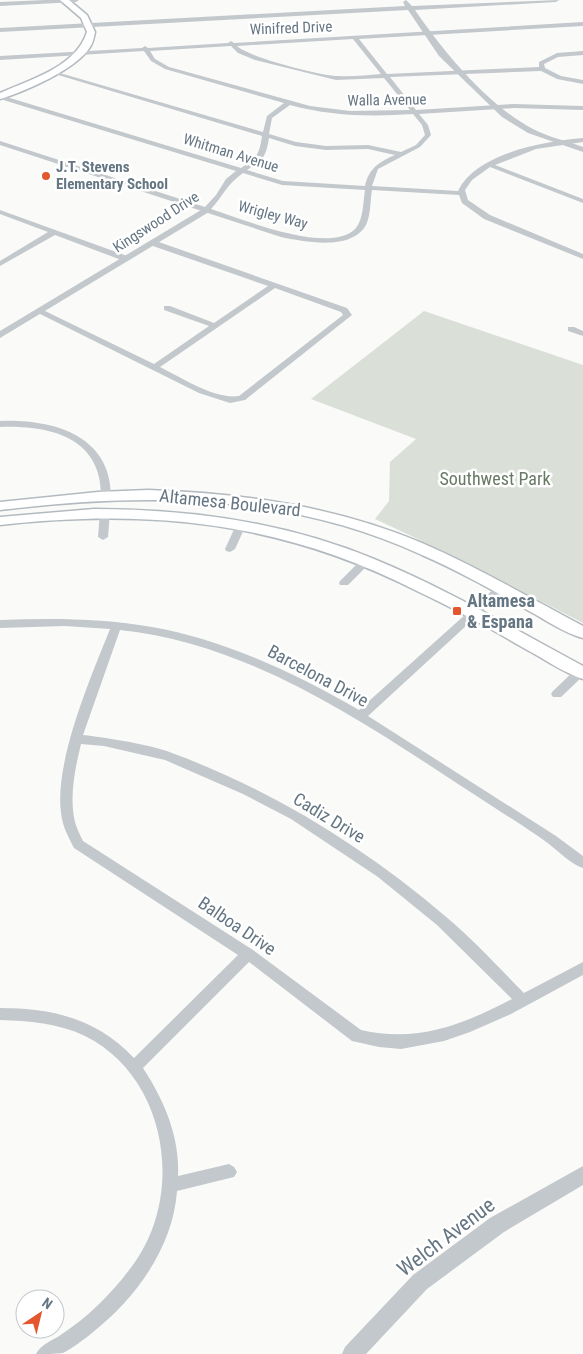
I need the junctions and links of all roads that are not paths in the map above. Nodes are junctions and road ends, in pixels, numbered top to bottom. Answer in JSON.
{"nodes":[{"id":1,"x":64,"y":0,"type":"edge"},
{"id":2,"x":76,"y":0,"type":"edge"},
{"id":3,"x":404,"y":0,"type":"edge"},
{"id":4,"x":556,"y":0,"type":"edge"},
{"id":5,"x":0,"y":4,"type":"edge"},
{"id":6,"x":411,"y":9,"type":"junction"},
{"id":7,"x":88,"y":24,"type":"junction"},
{"id":8,"x":583,"y":24,"type":"edge"},
{"id":9,"x":0,"y":30,"type":"edge"},
{"id":10,"x":428,"y":34,"type":"junction"},
{"id":11,"x":355,"y":38,"type":"junction"},
{"id":12,"x":232,"y":43,"type":"junction"},
{"id":13,"x":145,"y":48,"type":"junction"},
{"id":14,"x":83,"y":52,"type":"junction"},
{"id":15,"x":583,"y":53,"type":"edge"},
{"id":16,"x":0,"y":58,"type":"edge"},
{"id":17,"x":542,"y":69,"type":"junction"},
{"id":18,"x":51,"y":72,"type":"junction"},
{"id":19,"x":460,"y":72,"type":"junction"},
{"id":20,"x":384,"y":76,"type":"junction"},
{"id":21,"x":583,"y":82,"type":"edge"},
{"id":22,"x":0,"y":96,"type":"edge"},
{"id":23,"x":289,"y":102,"type":"junction"},
{"id":24,"x":494,"y":106,"type":"junction"},
{"id":25,"x":583,"y":108,"type":"edge"},
{"id":26,"x":416,"y":113,"type":"junction"},
{"id":27,"x":538,"y":134,"type":"junction"},
{"id":28,"x":264,"y":135,"type":"junction"},
{"id":29,"x":583,"y":140,"type":"edge"},
{"id":30,"x":563,"y":142,"type":"junction"},
{"id":31,"x":0,"y":143,"type":"edge"},
{"id":32,"x":530,"y":150,"type":"junction"},
{"id":33,"x":583,"y":150,"type":"edge"},
{"id":34,"x":400,"y":154,"type":"junction"},
{"id":35,"x":490,"y":164,"type":"junction"},
{"id":36,"x":240,"y":171,"type":"junction"},
{"id":37,"x":369,"y":188,"type":"junction"},
{"id":38,"x":462,"y":193,"type":"junction"},
{"id":39,"x":583,"y":200,"type":"edge"},
{"id":40,"x":206,"y":210,"type":"junction"},
{"id":41,"x":0,"y":212,"type":"edge"},
{"id":42,"x":54,"y":232,"type":"junction"},
{"id":43,"x":153,"y":243,"type":"junction"},
{"id":44,"x":583,"y":257,"type":"edge"},
{"id":45,"x":127,"y":259,"type":"junction"},
{"id":46,"x":0,"y":264,"type":"edge"},
{"id":47,"x":273,"y":286,"type":"junction"},
{"id":48,"x":167,"y":308,"type":"dead end"},
{"id":49,"x":40,"y":312,"type":"junction"},
{"id":50,"x":216,"y":326,"type":"junction"},
{"id":51,"x":571,"y":329,"type":"dead end"},
{"id":52,"x":583,"y":334,"type":"edge"},
{"id":53,"x":0,"y":335,"type":"edge"},
{"id":54,"x":154,"y":368,"type":"junction"},
{"id":55,"x":0,"y":424,"type":"edge"},
{"id":56,"x":106,"y":496,"type":"junction"},
{"id":57,"x":4,"y":506,"type":"edge"},
{"id":58,"x":105,"y":512,"type":"junction"},
{"id":59,"x":136,"y":513,"type":"junction"},
{"id":60,"x":59,"y":514,"type":"junction"},
{"id":61,"x":0,"y":521,"type":"edge"},
{"id":62,"x":241,"y":524,"type":"junction"},
{"id":63,"x":103,"y":537,"type":"dead end"},
{"id":64,"x":230,"y":548,"type":"dead end"},
{"id":65,"x":366,"y":562,"type":"junction"},
{"id":66,"x":344,"y":583,"type":"dead end"},
{"id":67,"x":500,"y":589,"type":"junction"},
{"id":68,"x":472,"y":613,"type":"junction"},
{"id":69,"x":0,"y":624,"type":"edge"},
{"id":70,"x":116,"y":626,"type":"junction"},
{"id":71,"x":583,"y":634,"type":"edge"},
{"id":72,"x":581,"y":672,"type":"edge"},
{"id":73,"x":557,"y":694,"type":"dead end"},
{"id":74,"x":359,"y":717,"type":"junction"},
{"id":75,"x":76,"y":739,"type":"junction"},
{"id":76,"x":583,"y":863,"type":"edge"},
{"id":77,"x":248,"y":954,"type":"junction"},
{"id":78,"x":583,"y":968,"type":"edge"},
{"id":79,"x":522,"y":1000,"type":"junction"},
{"id":80,"x":0,"y":1014,"type":"edge"},
{"id":81,"x":134,"y":1068,"type":"junction"},
{"id":82,"x":228,"y":1172,"type":"dead end"},
{"id":83,"x":583,"y":1175,"type":"edge"},
{"id":84,"x":170,"y":1185,"type":"junction"},
{"id":85,"x":46,"y":1354,"type":"edge"},
{"id":86,"x":352,"y":1354,"type":"edge"}],
"edges":[{"from":1,"to":2,"type":"street"},
{"from":1,"to":5,"type":"street"},
{"from":1,"to":7,"type":"main road"},
{"from":3,"to":6,"type":"street"},
{"from":4,"to":6,"type":"street"},
{"from":6,"to":7,"type":"street"},
{"from":6,"to":10,"type":"street"},
{"from":7,"to":9,"type":"street"},
{"from":7,"to":14,"type":"main road"},
{"from":8,"to":10,"type":"street","name":"Winifred Drive"},
{"from":10,"to":11,"type":"street","name":"Winifred Drive"},
{"from":10,"to":19,"type":"street"},
{"from":11,"to":12,"type":"street","name":"Winifred Drive"},
{"from":11,"to":20,"type":"street","name":"Wrigley Way"},
{"from":12,"to":13,"type":"street","name":"Winifred Drive"},
{"from":12,"to":20,"type":"street"},
{"from":13,"to":14,"type":"street","name":"Winifred Drive"},
{"from":13,"to":23,"type":"street","name":"Walla Avenue"},
{"from":14,"to":16,"type":"street","name":"Winifred Drive"},
{"from":14,"to":18,"type":"main road"},
{"from":15,"to":17,"type":"street"},
{"from":17,"to":19,"type":"street"},
{"from":17,"to":21,"type":"street"},
{"from":18,"to":22,"type":"main road"},
{"from":18,"to":28,"type":"street"},
{"from":19,"to":20,"type":"street"},
{"from":19,"to":24,"type":"street"},
{"from":20,"to":26,"type":"street","name":"Wrigley Way"},
{"from":22,"to":36,"type":"street","name":"Whitman Avenue"},
{"from":23,"to":26,"type":"street","name":"Walla Avenue"},
{"from":23,"to":28,"type":"street","name":"Kingswood Drive"},
{"from":24,"to":25,"type":"street","name":"Walla Avenue"},
{"from":24,"to":26,"type":"street","name":"Walla Avenue"},
{"from":24,"to":27,"type":"street"},
{"from":26,"to":34,"type":"street","name":"Wrigley Way"},
{"from":27,"to":30,"type":"street"},
{"from":27,"to":32,"type":"street"},
{"from":28,"to":34,"type":"street"},
{"from":28,"to":36,"type":"street","name":"Kingswood Drive"},
{"from":29,"to":30,"type":"street"},
{"from":30,"to":32,"type":"street"},
{"from":30,"to":33,"type":"street"},
{"from":31,"to":40,"type":"street","name":"Wrigley Way"},
{"from":32,"to":35,"type":"street"},
{"from":34,"to":37,"type":"street","name":"Wrigley Way"},
{"from":35,"to":38,"type":"street"},
{"from":35,"to":39,"type":"street"},
{"from":36,"to":37,"type":"street","name":"Whitman Avenue"},
{"from":36,"to":40,"type":"street","name":"Kingswood Drive"},
{"from":37,"to":38,"type":"street","name":"Whitman Avenue"},
{"from":37,"to":40,"type":"street","name":"Wrigley Way"},
{"from":38,"to":44,"type":"street"},
{"from":40,"to":43,"type":"street","name":"Kingswood Drive"},
{"from":41,"to":42,"type":"street"},
{"from":42,"to":45,"type":"street"},
{"from":42,"to":46,"type":"street"},
{"from":43,"to":45,"type":"street","name":"Kingswood Drive"},
{"from":43,"to":47,"type":"street"},
{"from":45,"to":49,"type":"street","name":"Kingswood Drive"},
{"from":47,"to":50,"type":"street"},
{"from":47,"to":54,"type":"street"},
{"from":48,"to":50,"type":"street"},
{"from":49,"to":53,"type":"street","name":"Kingswood Drive"},
{"from":49,"to":54,"type":"street"},
{"from":50,"to":54,"type":"street"},
{"from":51,"to":52,"type":"street"},
{"from":55,"to":56,"type":"street"},
{"from":56,"to":57,"type":"main road","name":"Altamesa Boulevard"},
{"from":56,"to":59,"type":"main road"},
{"from":56,"to":60,"type":"main road"},
{"from":56,"to":67,"type":"main road","name":"Altamesa Boulevard"},
{"from":58,"to":59,"type":"main road","name":"Altamesa Boulevard"},
{"from":58,"to":60,"type":"main road","name":"Altamesa Boulevard"},
{"from":58,"to":63,"type":"street"},
{"from":59,"to":62,"type":"main road","name":"Altamesa Boulevard"},
{"from":60,"to":61,"type":"main road","name":"Altamesa Boulevard"},
{"from":62,"to":64,"type":"street","name":"Altamesa Boulevard"},
{"from":62,"to":65,"type":"main road","name":"Altamesa Boulevard"},
{"from":65,"to":66,"type":"street"},
{"from":65,"to":68,"type":"main road","name":"Altamesa Boulevard"},
{"from":67,"to":68,"type":"street"},
{"from":67,"to":71,"type":"main road","name":"Altamesa Boulevard"},
{"from":68,"to":72,"type":"main road","name":"Altamesa Boulevard"},
{"from":68,"to":74,"type":"street"},
{"from":69,"to":70,"type":"street","name":"Barcelona Drive"},
{"from":70,"to":74,"type":"street","name":"Barcelona Drive"},
{"from":70,"to":75,"type":"street","name":"Balboa Drive"},
{"from":72,"to":73,"type":"street","name":"Altamesa Boulevard"},
{"from":74,"to":76,"type":"street","name":"Barcelona Drive"},
{"from":75,"to":77,"type":"street","name":"Balboa Drive"},
{"from":75,"to":79,"type":"street","name":"Cadiz Drive"},
{"from":77,"to":79,"type":"street","name":"Balboa Drive"},
{"from":77,"to":81,"type":"street"},
{"from":78,"to":79,"type":"street","name":"Balboa Drive"},
{"from":80,"to":81,"type":"street"},
{"from":81,"to":84,"type":"street"},
{"from":82,"to":84,"type":"street"},
{"from":83,"to":86,"type":"street","name":"Welch Avenue"},
{"from":84,"to":85,"type":"street"}]}
